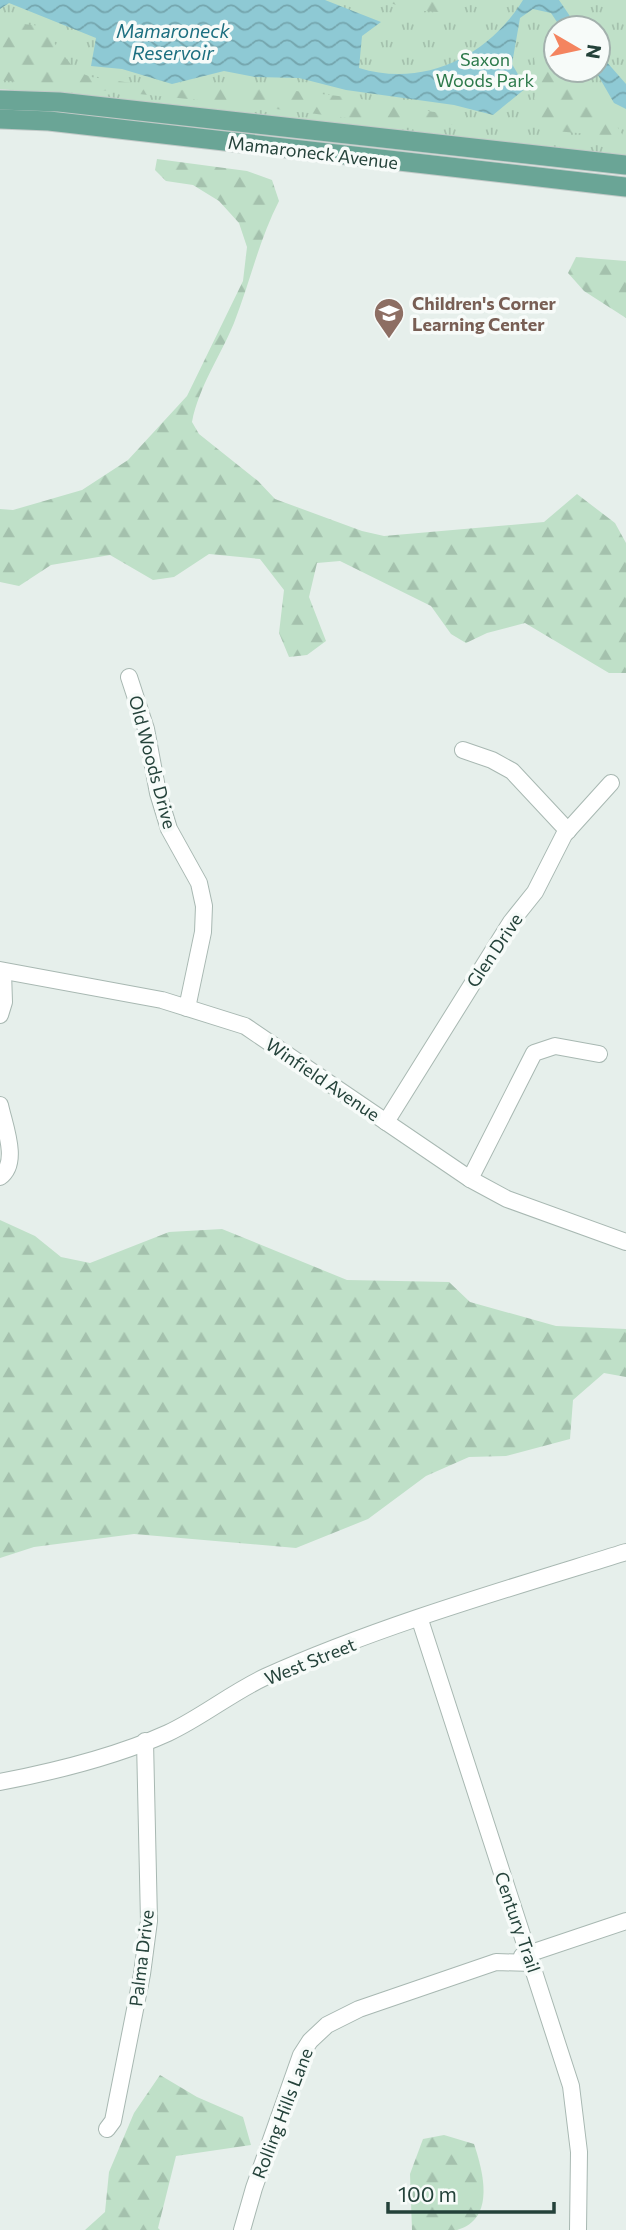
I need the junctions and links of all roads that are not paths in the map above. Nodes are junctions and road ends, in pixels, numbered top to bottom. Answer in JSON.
{"nodes":[{"id":1,"x":0,"y":100,"type":"edge"},
{"id":2,"x":0,"y":119,"type":"edge"},
{"id":3,"x":599,"y":162,"type":"junction"},
{"id":4,"x":626,"y":165,"type":"edge"},
{"id":5,"x":595,"y":184,"type":"junction"},
{"id":6,"x":626,"y":187,"type":"edge"},
{"id":7,"x":129,"y":677,"type":"dead end"},
{"id":8,"x":463,"y":750,"type":"dead end"},
{"id":9,"x":611,"y":783,"type":"dead end"},
{"id":10,"x":568,"y":831,"type":"junction"},
{"id":11,"x":2,"y":971,"type":"edge"},
{"id":12,"x":187,"y":1007,"type":"junction"},
{"id":13,"x":0,"y":1016,"type":"edge"},
{"id":14,"x":599,"y":1054,"type":"dead end"},
{"id":15,"x":0,"y":1105,"type":"edge"},
{"id":16,"x":386,"y":1122,"type":"junction"},
{"id":17,"x":0,"y":1177,"type":"edge"},
{"id":18,"x":470,"y":1179,"type":"junction"},
{"id":19,"x":626,"y":1242,"type":"edge"},
{"id":20,"x":626,"y":1552,"type":"edge"},
{"id":21,"x":420,"y":1620,"type":"junction"},
{"id":22,"x":145,"y":1741,"type":"junction"},
{"id":23,"x":0,"y":1782,"type":"edge"},
{"id":24,"x":626,"y":1921,"type":"edge"},
{"id":25,"x":531,"y":1958,"type":"junction"},
{"id":26,"x":107,"y":2129,"type":"dead end"},
{"id":27,"x":242,"y":2230,"type":"edge"},
{"id":28,"x":578,"y":2230,"type":"edge"}],
"edges":[{"from":1,"to":3,"type":"main road","name":"Mamaroneck Avenue"},
{"from":2,"to":5,"type":"main road","name":"Mamaroneck Avenue"},
{"from":3,"to":4,"type":"main road","name":"Mamaroneck Avenue"},
{"from":3,"to":5,"type":"street"},
{"from":5,"to":6,"type":"main road","name":"Mamaroneck Avenue"},
{"from":7,"to":12,"type":"street","name":"Old Woods Drive"},
{"from":8,"to":10,"type":"street"},
{"from":9,"to":10,"type":"street","name":"Glen Drive"},
{"from":10,"to":16,"type":"street","name":"Glen Drive"},
{"from":11,"to":12,"type":"street","name":"Winfield Avenue"},
{"from":11,"to":13,"type":"street"},
{"from":12,"to":16,"type":"street","name":"Winfield Avenue"},
{"from":14,"to":18,"type":"street"},
{"from":15,"to":17,"type":"street"},
{"from":16,"to":18,"type":"street","name":"Winfield Avenue"},
{"from":18,"to":19,"type":"street","name":"Winfield Avenue"},
{"from":20,"to":21,"type":"street","name":"West Street"},
{"from":21,"to":22,"type":"street","name":"West Street"},
{"from":21,"to":25,"type":"street","name":"Century Trail"},
{"from":22,"to":23,"type":"street","name":"West Street"},
{"from":22,"to":26,"type":"street","name":"Palma Drive"},
{"from":24,"to":25,"type":"street","name":"Rolling Hills Lane"},
{"from":25,"to":27,"type":"street","name":"Rolling Hills Lane"},
{"from":25,"to":28,"type":"street","name":"Century Trail"}]}
